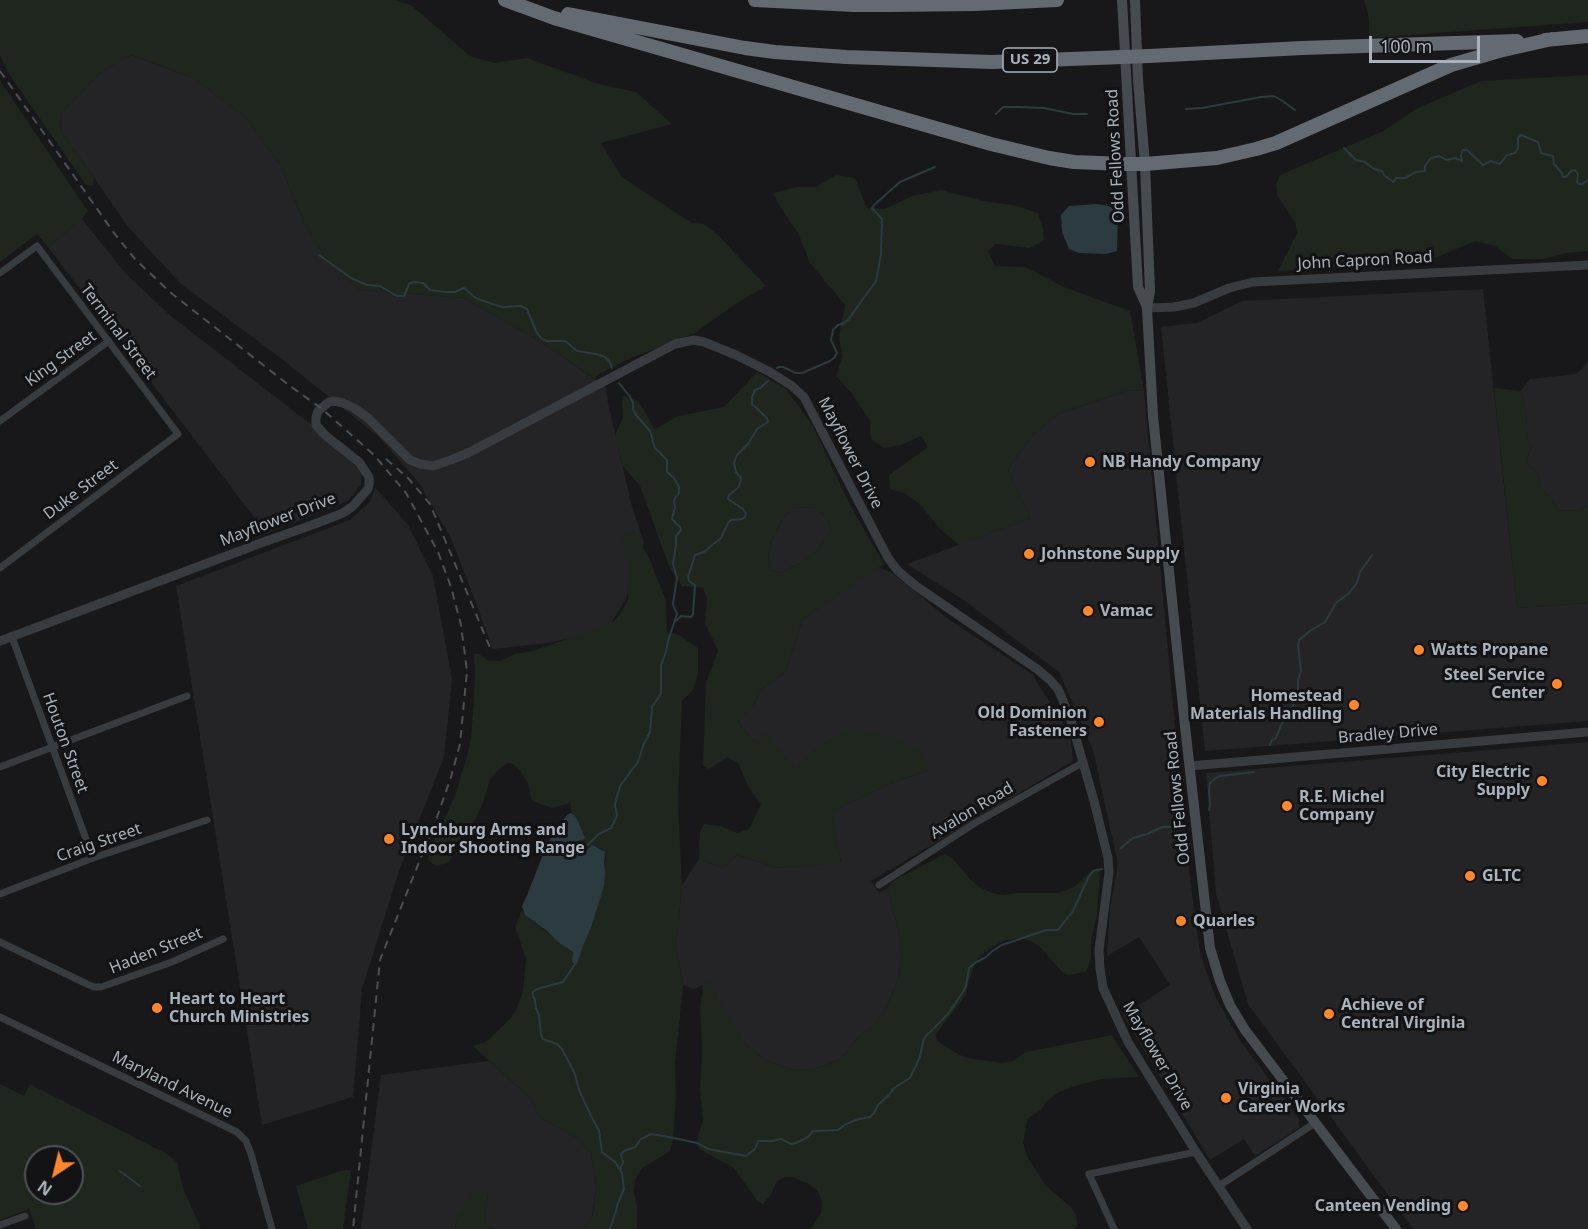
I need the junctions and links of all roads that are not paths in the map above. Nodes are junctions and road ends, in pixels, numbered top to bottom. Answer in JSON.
{"nodes":[{"id":1,"x":505,"y":0,"type":"edge"},
{"id":2,"x":514,"y":0,"type":"edge"},
{"id":3,"x":755,"y":0,"type":"edge"},
{"id":4,"x":1057,"y":0,"type":"edge"},
{"id":5,"x":1122,"y":0,"type":"edge"},
{"id":6,"x":1135,"y":0,"type":"edge"},
{"id":7,"x":1588,"y":36,"type":"edge"},
{"id":8,"x":1552,"y":39,"type":"junction"},
{"id":9,"x":1138,"y":164,"type":"junction"},
{"id":10,"x":1588,"y":265,"type":"edge"},
{"id":11,"x":0,"y":273,"type":"edge"},
{"id":12,"x":1147,"y":308,"type":"junction"},
{"id":13,"x":109,"y":341,"type":"junction"},
{"id":14,"x":0,"y":421,"type":"edge"},
{"id":15,"x":178,"y":434,"type":"joint"},
{"id":16,"x":0,"y":567,"type":"edge"},
{"id":17,"x":12,"y":637,"type":"junction"},
{"id":18,"x":0,"y":641,"type":"edge"},
{"id":19,"x":187,"y":696,"type":"dead end"},
{"id":20,"x":1588,"y":732,"type":"edge"},
{"id":21,"x":53,"y":748,"type":"junction"},
{"id":22,"x":1082,"y":763,"type":"junction"},
{"id":23,"x":1190,"y":766,"type":"junction"},
{"id":24,"x":0,"y":767,"type":"edge"},
{"id":25,"x":207,"y":820,"type":"dead end"},
{"id":26,"x":93,"y":858,"type":"junction"},
{"id":27,"x":879,"y":885,"type":"dead end"},
{"id":28,"x":0,"y":894,"type":"edge"},
{"id":29,"x":223,"y":939,"type":"dead end"},
{"id":30,"x":0,"y":942,"type":"edge"},
{"id":31,"x":0,"y":1017,"type":"edge"},
{"id":32,"x":1315,"y":1123,"type":"junction"},
{"id":33,"x":1196,"y":1152,"type":"junction"},
{"id":34,"x":1219,"y":1186,"type":"junction"},
{"id":35,"x":25,"y":1216,"type":"dead end"},
{"id":36,"x":0,"y":1225,"type":"edge"},
{"id":37,"x":272,"y":1229,"type":"edge"},
{"id":38,"x":1114,"y":1229,"type":"edge"},
{"id":39,"x":1247,"y":1229,"type":"edge"},
{"id":40,"x":1396,"y":1229,"type":"edge"}],
"edges":[{"from":1,"to":9,"type":"highway"},
{"from":2,"to":8,"type":"highway","number":"US 29"},
{"from":3,"to":4,"type":"highway"},
{"from":5,"to":9,"type":"main road","name":"Odd Fellows Road"},
{"from":6,"to":9,"type":"main road","name":"Odd Fellows Road"},
{"from":7,"to":8,"type":"highway","number":"US 29"},
{"from":8,"to":9,"type":"highway"},
{"from":9,"to":12,"type":"main road","name":"Odd Fellows Road"},
{"from":10,"to":12,"type":"street","name":"John Capron Road"},
{"from":11,"to":13,"type":"street","name":"Terminal Street"},
{"from":12,"to":23,"type":"main road","name":"Odd Fellows Road"},
{"from":13,"to":14,"type":"street","name":"King Street"},
{"from":13,"to":15,"type":"street","name":"Terminal Street"},
{"from":15,"to":16,"type":"street","name":"Duke Street"},
{"from":17,"to":18,"type":"street","name":"Mayflower Drive"},
{"from":17,"to":21,"type":"street","name":"Houton Street"},
{"from":17,"to":22,"type":"street","name":"Mayflower Drive"},
{"from":19,"to":21,"type":"street"},
{"from":20,"to":23,"type":"street","name":"Bradley Drive"},
{"from":21,"to":24,"type":"street"},
{"from":21,"to":26,"type":"street","name":"Houton Street"},
{"from":22,"to":27,"type":"street","name":"Avalon Road"},
{"from":22,"to":33,"type":"street","name":"Mayflower Drive"},
{"from":23,"to":32,"type":"main road","name":"Odd Fellows Road"},
{"from":25,"to":26,"type":"street","name":"Craig Street"},
{"from":26,"to":28,"type":"street","name":"Craig Street"},
{"from":29,"to":30,"type":"street","name":"Haden Street"},
{"from":31,"to":37,"type":"street","name":"Maryland Avenue"},
{"from":32,"to":34,"type":"street"},
{"from":32,"to":40,"type":"main road","name":"Odd Fellows Road"},
{"from":33,"to":34,"type":"street","name":"Mayflower Drive"},
{"from":33,"to":38,"type":"street"},
{"from":34,"to":39,"type":"street","name":"Mayflower Drive"},
{"from":35,"to":36,"type":"street"}]}
